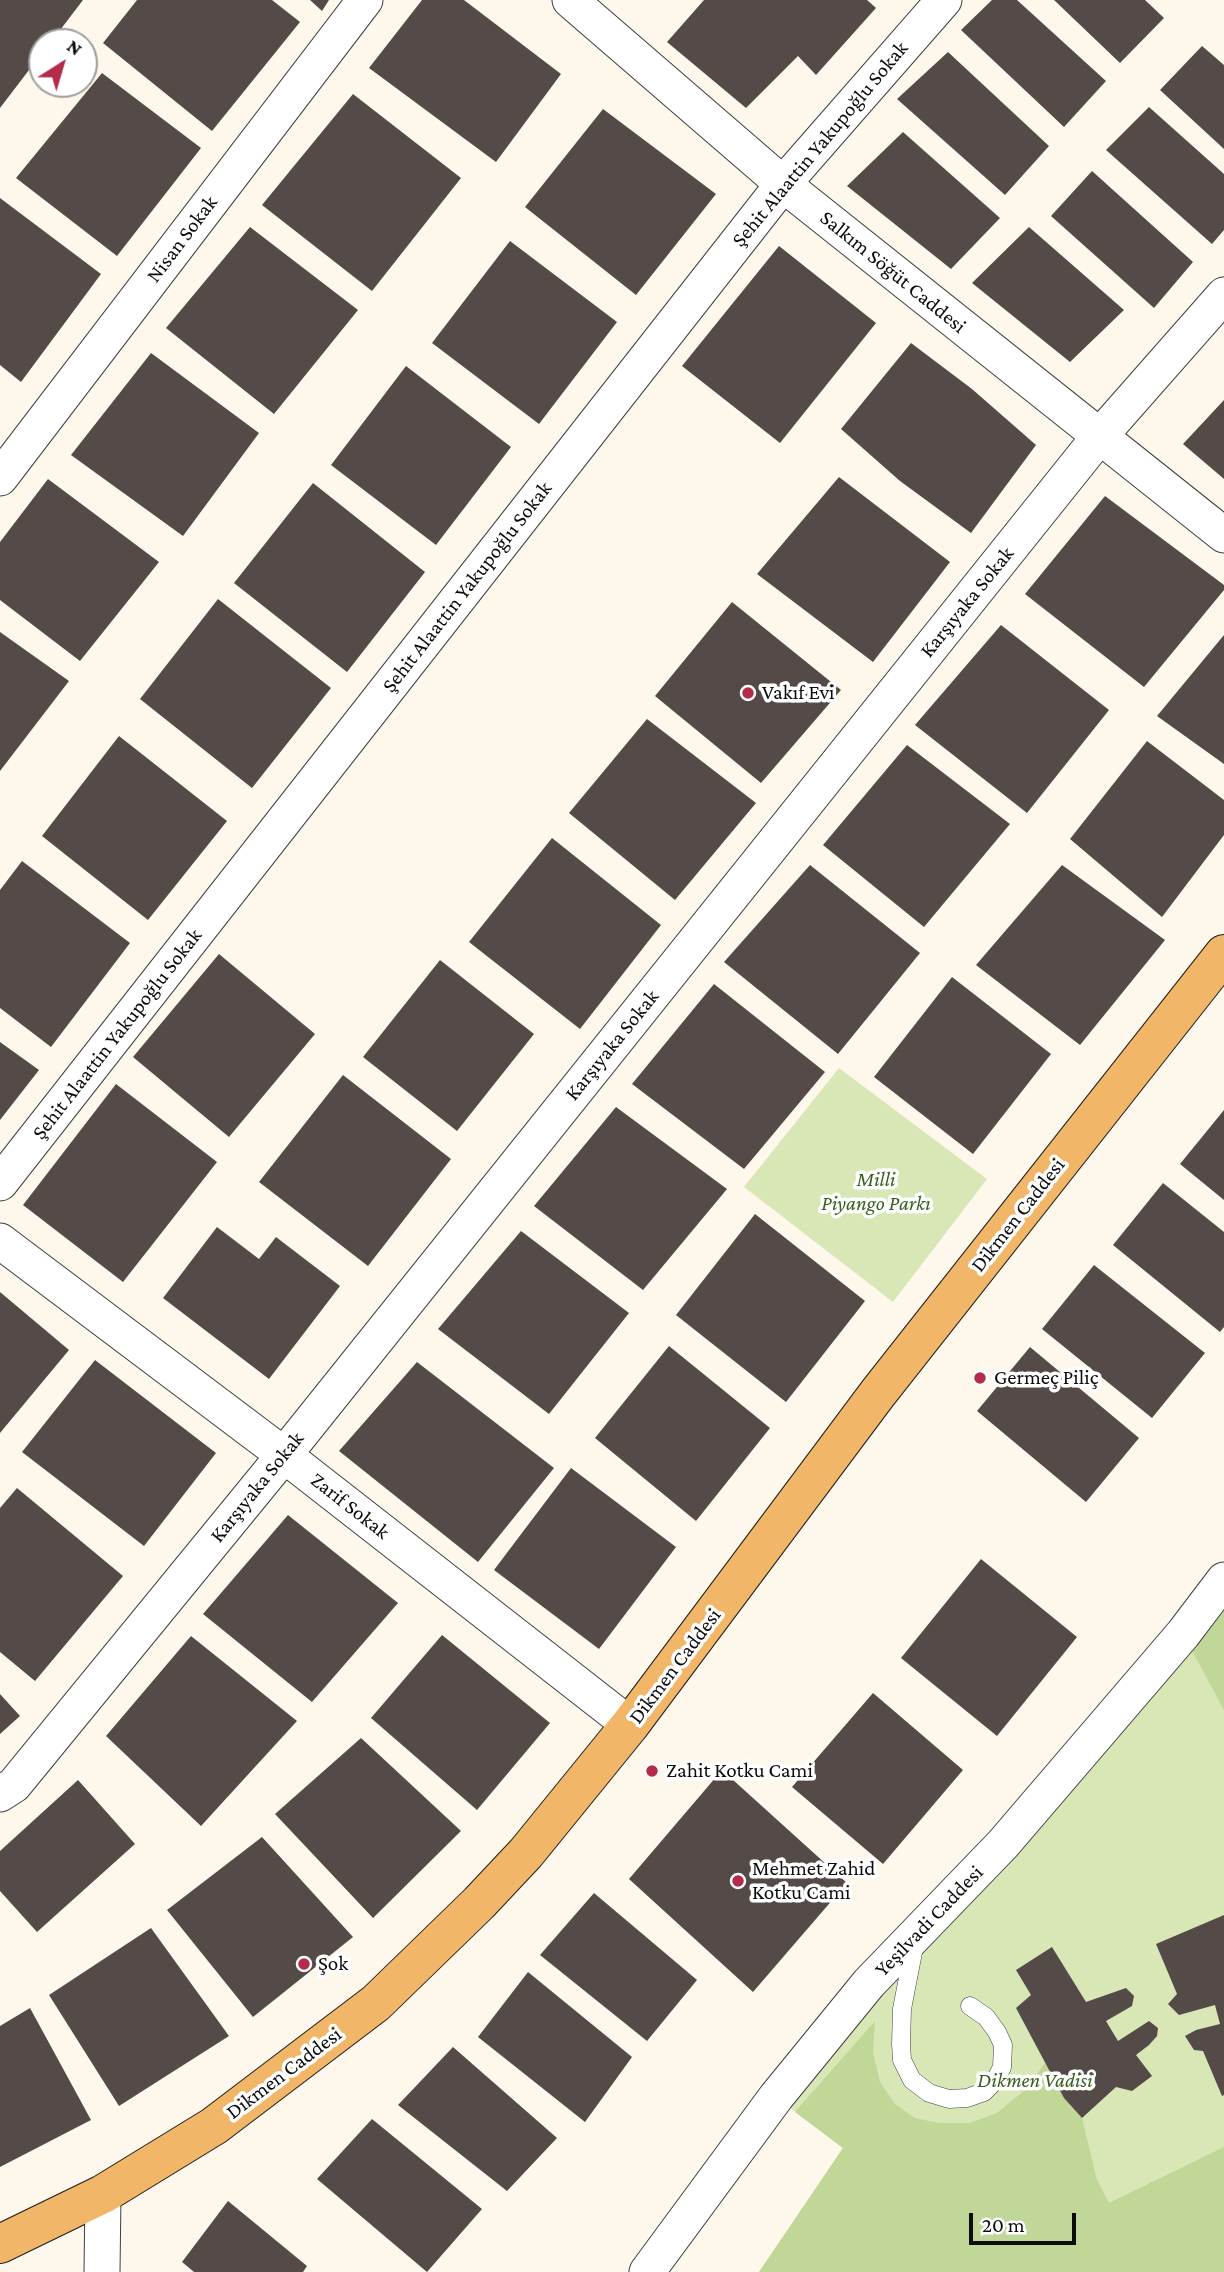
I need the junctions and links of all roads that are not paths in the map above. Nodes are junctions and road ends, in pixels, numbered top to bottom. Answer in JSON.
{"nodes":[{"id":1,"x":365,"y":0,"type":"edge"},
{"id":2,"x":570,"y":0,"type":"edge"},
{"id":3,"x":944,"y":0,"type":"edge"},
{"id":4,"x":783,"y":184,"type":"junction"},
{"id":5,"x":1224,"y":295,"type":"edge"},
{"id":6,"x":1099,"y":437,"type":"junction"},
{"id":7,"x":0,"y":478,"type":"edge"},
{"id":8,"x":1224,"y":535,"type":"edge"},
{"id":9,"x":1224,"y":954,"type":"edge"},
{"id":10,"x":0,"y":1183,"type":"edge"},
{"id":11,"x":0,"y":1241,"type":"edge"},
{"id":12,"x":284,"y":1455,"type":"junction"},
{"id":13,"x":1224,"y":1580,"type":"edge"},
{"id":14,"x":630,"y":1725,"type":"junction"},
{"id":15,"x":0,"y":1794,"type":"edge"},
{"id":16,"x":918,"y":1930,"type":"junction"},
{"id":17,"x":970,"y":2006,"type":"dead end"},
{"id":18,"x":103,"y":2194,"type":"junction"},
{"id":19,"x":0,"y":2245,"type":"edge"},
{"id":20,"x":102,"y":2272,"type":"edge"},
{"id":21,"x":647,"y":2272,"type":"edge"}],
"edges":[{"from":1,"to":7,"type":"street","name":"Nisan Sokak"},
{"from":2,"to":4,"type":"street","name":"Salkım Söğüt Caddesi"},
{"from":3,"to":4,"type":"street","name":"Şehit Alaattin Yakupoğlu Sokak"},
{"from":4,"to":6,"type":"street","name":"Salkım Söğüt Caddesi"},
{"from":4,"to":10,"type":"street","name":"Şehit Alaattin Yakupoğlu Sokak"},
{"from":5,"to":6,"type":"street","name":"Karşıyaka Sokak"},
{"from":6,"to":8,"type":"street","name":"Salkım Söğüt Caddesi"},
{"from":6,"to":12,"type":"street","name":"Karşıyaka Sokak"},
{"from":9,"to":14,"type":"main road","name":"Dikmen Caddesi"},
{"from":11,"to":12,"type":"street","name":"Zarif Sokak"},
{"from":12,"to":14,"type":"street","name":"Zarif Sokak"},
{"from":12,"to":15,"type":"street","name":"Karşıyaka Sokak"},
{"from":13,"to":16,"type":"street","name":"Yeşilvadi Caddesi"},
{"from":14,"to":18,"type":"main road","name":"Dikmen Caddesi"},
{"from":16,"to":17,"type":"lane"},
{"from":16,"to":21,"type":"street","name":"Yeşilvadi Caddesi"},
{"from":18,"to":19,"type":"main road","name":"Dikmen Caddesi"},
{"from":18,"to":20,"type":"street"}]}
